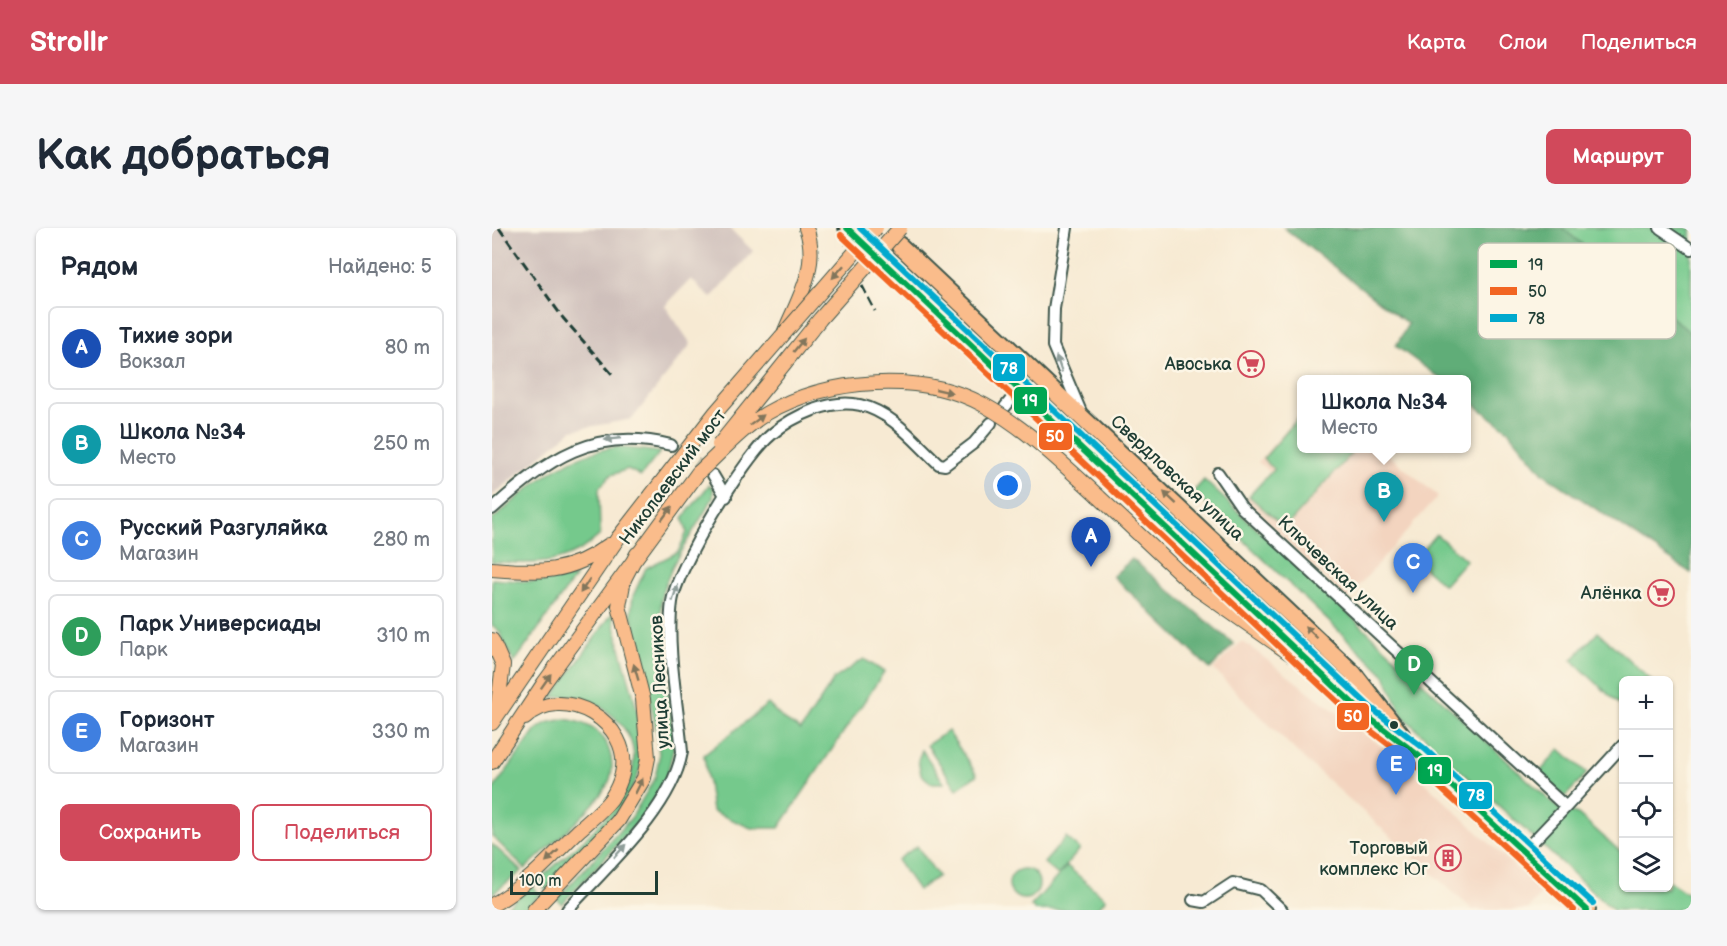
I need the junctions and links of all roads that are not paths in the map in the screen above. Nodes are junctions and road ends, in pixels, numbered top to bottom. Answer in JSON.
{"nodes":[{"id":1,"x":806,"y":228,"type":"edge"},
{"id":2,"x":876,"y":228,"type":"edge"},
{"id":3,"x":1067,"y":228,"type":"edge"},
{"id":4,"x":1660,"y":228,"type":"edge"},
{"id":5,"x":901,"y":237,"type":"edge"},
{"id":6,"x":1691,"y":249,"type":"edge"},
{"id":7,"x":882,"y":264,"type":"dead end"},
{"id":8,"x":784,"y":333,"type":"junction"},
{"id":9,"x":1018,"y":392,"type":"junction"},
{"id":10,"x":1005,"y":407,"type":"dead end"},
{"id":11,"x":1084,"y":417,"type":"junction"},
{"id":12,"x":991,"y":423,"type":"dead end"},
{"id":13,"x":671,"y":445,"type":"tunnel mouth"},
{"id":14,"x":698,"y":473,"type":"junction"},
{"id":15,"x":1218,"y":473,"type":"dead end"},
{"id":16,"x":713,"y":476,"type":"tunnel mouth"},
{"id":17,"x":726,"y":497,"type":"junction"},
{"id":18,"x":492,"y":509,"type":"edge"},
{"id":19,"x":618,"y":538,"type":"junction"},
{"id":20,"x":637,"y":554,"type":"junction"},
{"id":21,"x":492,"y":569,"type":"edge"},
{"id":22,"x":492,"y":639,"type":"edge"},
{"id":23,"x":1331,"y":682,"type":"junction"},
{"id":24,"x":494,"y":720,"type":"edge"},
{"id":25,"x":514,"y":730,"type":"junction"},
{"id":26,"x":1619,"y":749,"type":"edge"},
{"id":27,"x":1415,"y":753,"type":"junction"},
{"id":28,"x":492,"y":762,"type":"edge"},
{"id":29,"x":1570,"y":803,"type":"junction"},
{"id":30,"x":1523,"y":852,"type":"junction"},
{"id":31,"x":1193,"y":900,"type":"dead end"},
{"id":32,"x":492,"y":905,"type":"edge"},
{"id":33,"x":534,"y":910,"type":"edge"},
{"id":34,"x":567,"y":910,"type":"edge"},
{"id":35,"x":1282,"y":910,"type":"edge"},
{"id":36,"x":1587,"y":910,"type":"edge"}],
"edges":[{"from":1,"to":8,"type":"main road"},
{"from":2,"to":8,"type":"main road","name":"Николаевский мост","one_way":true,"bridge":true},
{"from":11,"to":3,"type":"street","one_way":true},
{"from":4,"to":6,"type":"street"},
{"from":5,"to":11,"type":"highway","name":"Свердловская улица"},
{"from":14,"to":5,"type":"main road","name":"Николаевский мост","one_way":true,"bridge":true},
{"from":7,"to":9,"type":"highway","name":"Свердловская улица"},
{"from":8,"to":19,"type":"main road","name":"Николаевский мост","bridge":true},
{"from":9,"to":10,"type":"street"},
{"from":9,"to":23,"type":"highway","name":"Свердловская улица"},
{"from":27,"to":11,"type":"highway","name":"Свердловская улица","one_way":true},
{"from":12,"to":17,"type":"street","name":"улица Лесников"},
{"from":13,"to":18,"type":"street","one_way":true},
{"from":20,"to":14,"type":"main road","name":"Николаевский мост","one_way":true},
{"from":14,"to":23,"type":"main road","one_way":true,"bridge":true},
{"from":15,"to":29,"type":"street","name":"Ключевская улица"},
{"from":16,"to":17,"type":"street"},
{"from":34,"to":17,"type":"street","name":"улица Лесников","one_way":true},
{"from":19,"to":21,"type":"main road"},
{"from":19,"to":24,"type":"main road","name":"Николаевский мост","one_way":true},
{"from":25,"to":20,"type":"main road","name":"Николаевский мост","one_way":true},
{"from":33,"to":20,"type":"main road","one_way":true},
{"from":22,"to":24,"type":"main road"},
{"from":23,"to":27,"type":"highway","name":"Свердловская улица"},
{"from":25,"to":28,"type":"main road","name":"Николаевский мост"},
{"from":25,"to":32,"type":"main road","one_way":true},
{"from":26,"to":29,"type":"street"},
{"from":27,"to":30,"type":"highway","name":"Свердловская улица"},
{"from":29,"to":30,"type":"street"},
{"from":30,"to":36,"type":"highway","name":"Свердловская улица"},
{"from":31,"to":35,"type":"street"}]}
